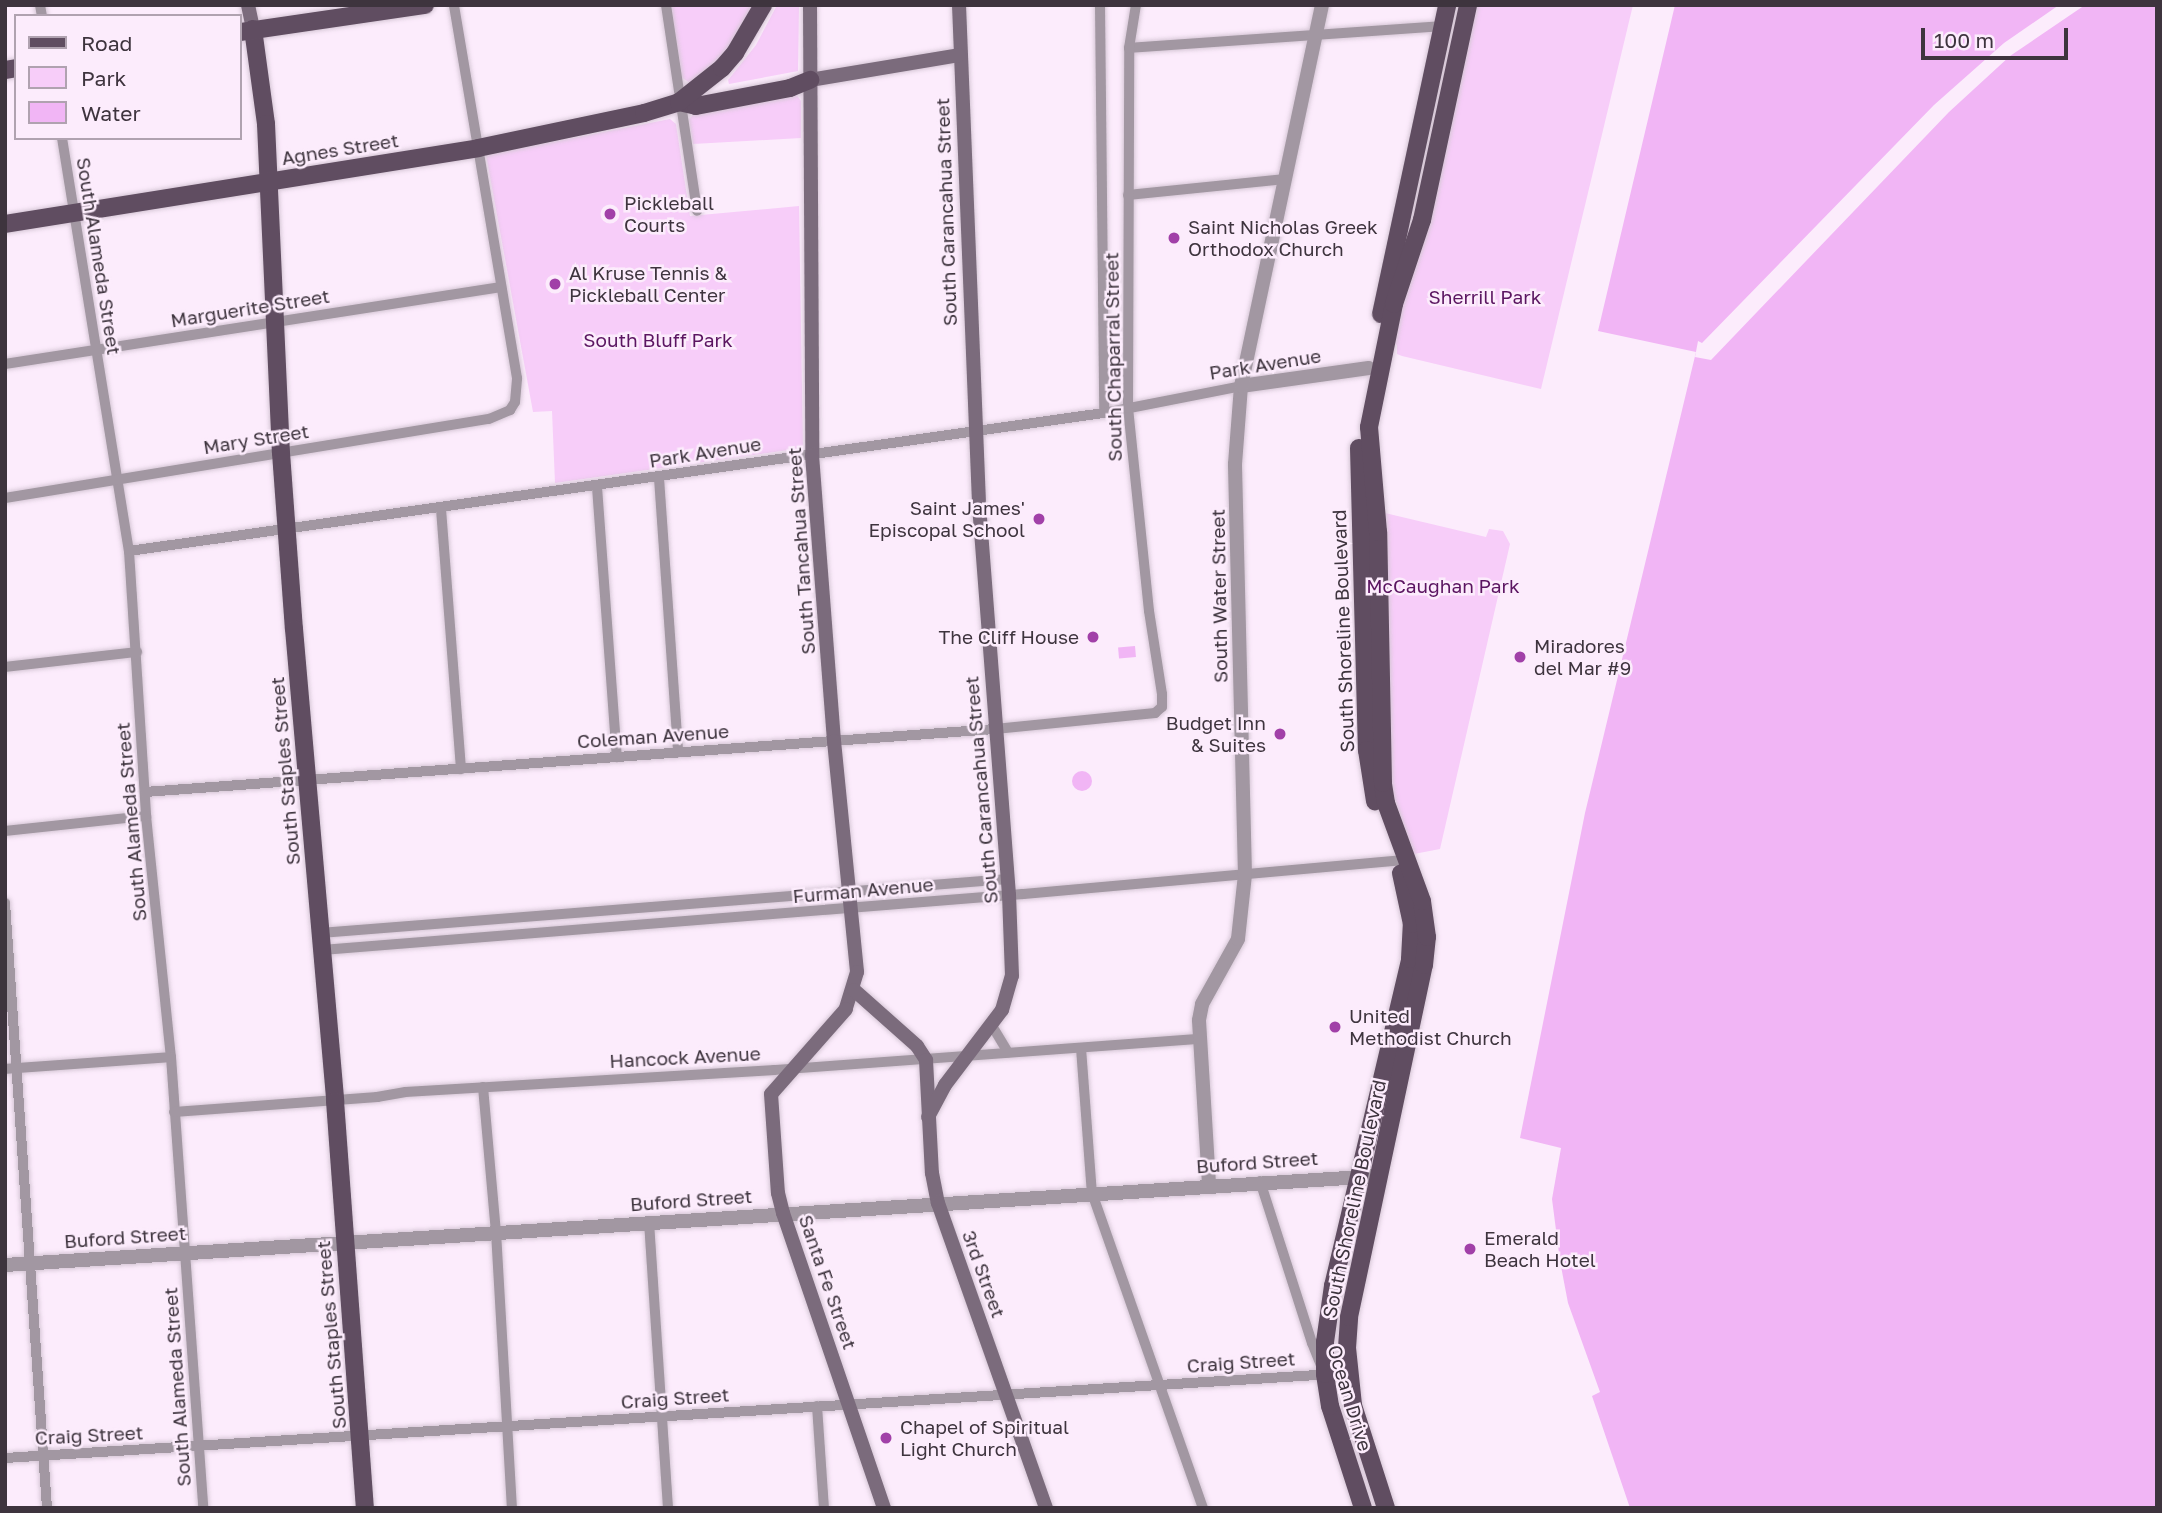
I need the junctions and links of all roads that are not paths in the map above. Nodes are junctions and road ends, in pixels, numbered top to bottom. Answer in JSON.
{"nodes":[{"id":1,"x":248,"y":5,"type":"edge"},
{"id":2,"x":425,"y":5,"type":"edge"},
{"id":3,"x":454,"y":5,"type":"edge"},
{"id":4,"x":666,"y":5,"type":"edge"},
{"id":5,"x":810,"y":5,"type":"edge"},
{"id":6,"x":959,"y":5,"type":"edge"},
{"id":7,"x":1100,"y":5,"type":"edge"},
{"id":8,"x":1136,"y":5,"type":"edge"},
{"id":9,"x":1322,"y":5,"type":"edge"},
{"id":10,"x":1447,"y":5,"type":"edge"},
{"id":11,"x":1468,"y":5,"type":"edge"},
{"id":12,"x":763,"y":7,"type":"edge"},
{"id":13,"x":1442,"y":26,"type":"junction"},
{"id":14,"x":246,"y":30,"type":"edge"},
{"id":15,"x":1316,"y":36,"type":"junction"},
{"id":16,"x":1129,"y":48,"type":"junction"},
{"id":17,"x":959,"y":55,"type":"junction"},
{"id":18,"x":810,"y":80,"type":"junction"},
{"id":19,"x":679,"y":102,"type":"junction"},
{"id":20,"x":62,"y":140,"type":"edge"},
{"id":21,"x":478,"y":148,"type":"junction"},
{"id":22,"x":1285,"y":178,"type":"junction"},
{"id":23,"x":270,"y":182,"type":"junction"},
{"id":24,"x":1128,"y":195,"type":"junction"},
{"id":25,"x":696,"y":212,"type":"dead end"},
{"id":26,"x":75,"y":214,"type":"junction"},
{"id":27,"x":5,"y":224,"type":"edge"},
{"id":28,"x":501,"y":286,"type":"junction"},
{"id":29,"x":275,"y":321,"type":"junction"},
{"id":30,"x":97,"y":352,"type":"junction"},
{"id":31,"x":5,"y":364,"type":"edge"},
{"id":32,"x":1374,"y":368,"type":"junction"},
{"id":33,"x":1241,"y":386,"type":"junction"},
{"id":34,"x":1128,"y":408,"type":"junction"},
{"id":35,"x":1104,"y":413,"type":"junction"},
{"id":36,"x":974,"y":430,"type":"junction"},
{"id":37,"x":281,"y":453,"type":"junction"},
{"id":38,"x":812,"y":455,"type":"junction"},
{"id":39,"x":659,"y":478,"type":"junction"},
{"id":40,"x":116,"y":480,"type":"junction"},
{"id":41,"x":597,"y":487,"type":"junction"},
{"id":42,"x":5,"y":498,"type":"edge"},
{"id":43,"x":441,"y":509,"type":"junction"},
{"id":44,"x":288,"y":529,"type":"junction"},
{"id":45,"x":129,"y":551,"type":"junction"},
{"id":46,"x":137,"y":652,"type":"junction"},
{"id":47,"x":5,"y":667,"type":"edge"},
{"id":48,"x":1162,"y":707,"type":"joint"},
{"id":49,"x":995,"y":729,"type":"junction"},
{"id":50,"x":834,"y":741,"type":"junction"},
{"id":51,"x":678,"y":752,"type":"junction"},
{"id":52,"x":617,"y":757,"type":"junction"},
{"id":53,"x":461,"y":769,"type":"junction"},
{"id":54,"x":306,"y":780,"type":"junction"},
{"id":55,"x":145,"y":792,"type":"junction"},
{"id":56,"x":146,"y":816,"type":"junction"},
{"id":57,"x":5,"y":831,"type":"edge"},
{"id":58,"x":1402,"y":860,"type":"junction"},
{"id":59,"x":1245,"y":875,"type":"junction"},
{"id":60,"x":1008,"y":879,"type":"junction"},
{"id":61,"x":850,"y":890,"type":"junction"},
{"id":62,"x":1009,"y":895,"type":"junction"},
{"id":63,"x":5,"y":903,"type":"edge"},
{"id":64,"x":664,"y":905,"type":"junction"},
{"id":65,"x":852,"y":908,"type":"junction"},
{"id":66,"x":498,"y":918,"type":"junction"},
{"id":67,"x":665,"y":923,"type":"junction"},
{"id":68,"x":499,"y":936,"type":"junction"},
{"id":69,"x":321,"y":941,"type":"junction"},
{"id":70,"x":854,"y":990,"type":"junction"},
{"id":71,"x":991,"y":1024,"type":"junction"},
{"id":72,"x":1199,"y":1039,"type":"junction"},
{"id":73,"x":1082,"y":1048,"type":"junction"},
{"id":74,"x":1008,"y":1052,"type":"junction"},
{"id":75,"x":171,"y":1057,"type":"junction"},
{"id":76,"x":967,"y":1057,"type":"junction"},
{"id":77,"x":926,"y":1060,"type":"junction"},
{"id":78,"x":18,"y":1068,"type":"junction"},
{"id":79,"x":5,"y":1069,"type":"edge"},
{"id":80,"x":790,"y":1069,"type":"junction"},
{"id":81,"x":762,"y":1071,"type":"junction"},
{"id":82,"x":483,"y":1087,"type":"junction"},
{"id":83,"x":771,"y":1094,"type":"junction"},
{"id":84,"x":335,"y":1101,"type":"junction"},
{"id":85,"x":174,"y":1112,"type":"junction"},
{"id":86,"x":928,"y":1117,"type":"junction"},
{"id":87,"x":1359,"y":1175,"type":"junction"},
{"id":88,"x":1379,"y":1176,"type":"junction"},
{"id":89,"x":1260,"y":1181,"type":"junction"},
{"id":90,"x":1209,"y":1184,"type":"junction"},
{"id":91,"x":1092,"y":1193,"type":"junction"},
{"id":92,"x":939,"y":1203,"type":"junction"},
{"id":93,"x":783,"y":1213,"type":"junction"},
{"id":94,"x":649,"y":1222,"type":"junction"},
{"id":95,"x":496,"y":1232,"type":"junction"},
{"id":96,"x":345,"y":1242,"type":"junction"},
{"id":97,"x":185,"y":1253,"type":"junction"},
{"id":98,"x":29,"y":1263,"type":"junction"},
{"id":99,"x":5,"y":1265,"type":"edge"},
{"id":100,"x":1348,"y":1373,"type":"junction"},
{"id":101,"x":1325,"y":1374,"type":"junction"},
{"id":102,"x":1162,"y":1385,"type":"junction"},
{"id":103,"x":1007,"y":1394,"type":"junction"},
{"id":104,"x":850,"y":1403,"type":"junction"},
{"id":105,"x":817,"y":1406,"type":"junction"},
{"id":106,"x":663,"y":1417,"type":"junction"},
{"id":107,"x":506,"y":1427,"type":"junction"},
{"id":108,"x":361,"y":1437,"type":"junction"},
{"id":109,"x":200,"y":1447,"type":"junction"},
{"id":110,"x":43,"y":1455,"type":"junction"},
{"id":111,"x":5,"y":1458,"type":"edge"},
{"id":112,"x":47,"y":1508,"type":"edge"},
{"id":113,"x":204,"y":1508,"type":"edge"},
{"id":114,"x":365,"y":1508,"type":"edge"},
{"id":115,"x":512,"y":1508,"type":"edge"},
{"id":116,"x":668,"y":1508,"type":"edge"},
{"id":117,"x":824,"y":1508,"type":"edge"},
{"id":118,"x":884,"y":1508,"type":"edge"},
{"id":119,"x":1046,"y":1508,"type":"edge"},
{"id":120,"x":1203,"y":1508,"type":"edge"},
{"id":121,"x":1363,"y":1508,"type":"edge"},
{"id":122,"x":1386,"y":1508,"type":"edge"}],
"edges":[{"from":1,"to":14,"type":"main road"},
{"from":2,"to":14,"type":"main road"},
{"from":3,"to":21,"type":"street"},
{"from":4,"to":19,"type":"street"},
{"from":5,"to":18,"type":"main road","name":"South Tancahua Street"},
{"from":6,"to":17,"type":"main road","name":"South Carancahua Street"},
{"from":7,"to":35,"type":"street"},
{"from":8,"to":16,"type":"street","name":"South Chaparral Street"},
{"from":9,"to":15,"type":"street","name":"South Water Street"},
{"from":10,"to":13,"type":"main road","name":"South Shoreline Boulevard"},
{"from":11,"to":32,"type":"main road","name":"South Shoreline Boulevard"},
{"from":12,"to":19,"type":"main road"},
{"from":13,"to":15,"type":"street"},
{"from":13,"to":32,"type":"main road","name":"South Shoreline Boulevard"},
{"from":14,"to":23,"type":"main road","name":"South Staples Street"},
{"from":15,"to":16,"type":"street"},
{"from":15,"to":22,"type":"street","name":"South Water Street"},
{"from":16,"to":24,"type":"street","name":"South Chaparral Street"},
{"from":17,"to":18,"type":"main road"},
{"from":17,"to":36,"type":"main road","name":"South Carancahua Street"},
{"from":18,"to":19,"type":"main road"},
{"from":18,"to":38,"type":"main road","name":"South Tancahua Street"},
{"from":19,"to":21,"type":"main road","name":"Agnes Street"},
{"from":19,"to":25,"type":"street"},
{"from":20,"to":26,"type":"street","name":"South Alameda Street"},
{"from":21,"to":23,"type":"main road","name":"Agnes Street"},
{"from":21,"to":28,"type":"street"},
{"from":22,"to":24,"type":"street"},
{"from":22,"to":33,"type":"street","name":"South Water Street"},
{"from":23,"to":26,"type":"main road","name":"Agnes Street"},
{"from":23,"to":29,"type":"main road","name":"South Staples Street"},
{"from":24,"to":34,"type":"street","name":"South Chaparral Street"},
{"from":26,"to":27,"type":"main road","name":"Agnes Street"},
{"from":26,"to":30,"type":"street","name":"South Alameda Street"},
{"from":28,"to":29,"type":"street","name":"Marguerite Street"},
{"from":28,"to":37,"type":"street","name":"Mary Street"},
{"from":29,"to":30,"type":"street","name":"Marguerite Street"},
{"from":29,"to":37,"type":"main road","name":"South Staples Street"},
{"from":30,"to":31,"type":"street","name":"Marguerite Street"},
{"from":30,"to":40,"type":"street","name":"South Alameda Street"},
{"from":32,"to":33,"type":"street","name":"Park Avenue"},
{"from":32,"to":58,"type":"main road","name":"South Shoreline Boulevard"},
{"from":33,"to":34,"type":"street","name":"Park Avenue"},
{"from":33,"to":59,"type":"street","name":"South Water Street"},
{"from":34,"to":35,"type":"street","name":"Park Avenue"},
{"from":34,"to":48,"type":"street","name":"South Chaparral Street"},
{"from":35,"to":36,"type":"street","name":"Park Avenue"},
{"from":36,"to":38,"type":"street","name":"Park Avenue"},
{"from":36,"to":49,"type":"main road","name":"South Carancahua Street"},
{"from":37,"to":40,"type":"street","name":"Mary Street"},
{"from":37,"to":44,"type":"main road","name":"South Staples Street"},
{"from":38,"to":39,"type":"street","name":"Park Avenue"},
{"from":38,"to":50,"type":"main road","name":"South Tancahua Street"},
{"from":39,"to":41,"type":"street","name":"Park Avenue"},
{"from":39,"to":51,"type":"street"},
{"from":40,"to":42,"type":"street","name":"Mary Street"},
{"from":40,"to":45,"type":"street","name":"South Alameda Street"},
{"from":41,"to":43,"type":"street","name":"Park Avenue"},
{"from":41,"to":52,"type":"street"},
{"from":43,"to":44,"type":"street","name":"Park Avenue"},
{"from":43,"to":53,"type":"street"},
{"from":44,"to":45,"type":"street","name":"Park Avenue"},
{"from":44,"to":54,"type":"main road","name":"South Staples Street"},
{"from":45,"to":46,"type":"street","name":"South Alameda Street"},
{"from":46,"to":47,"type":"street"},
{"from":46,"to":55,"type":"street","name":"South Alameda Street"},
{"from":48,"to":49,"type":"street","name":"Coleman Avenue"},
{"from":49,"to":50,"type":"street","name":"Coleman Avenue"},
{"from":49,"to":60,"type":"main road","name":"South Carancahua Street"},
{"from":50,"to":51,"type":"street","name":"Coleman Avenue"},
{"from":50,"to":61,"type":"main road","name":"South Tancahua Street"},
{"from":51,"to":52,"type":"street","name":"Coleman Avenue"},
{"from":52,"to":53,"type":"street","name":"Coleman Avenue"},
{"from":53,"to":54,"type":"street","name":"Coleman Avenue"},
{"from":54,"to":55,"type":"street","name":"Coleman Avenue"},
{"from":54,"to":69,"type":"main road","name":"South Staples Street"},
{"from":55,"to":56,"type":"street","name":"South Alameda Street"},
{"from":56,"to":57,"type":"street"},
{"from":56,"to":75,"type":"street","name":"South Alameda Street"},
{"from":58,"to":59,"type":"street","name":"Furman Avenue"},
{"from":58,"to":87,"type":"main road","name":"South Shoreline Boulevard"},
{"from":58,"to":88,"type":"main road","name":"South Shoreline Boulevard"},
{"from":59,"to":62,"type":"street","name":"Furman Avenue"},
{"from":59,"to":72,"type":"street","name":"South Water Street"},
{"from":60,"to":61,"type":"street","name":"Furman Avenue"},
{"from":60,"to":62,"type":"main road","name":"South Carancahua Street"},
{"from":61,"to":64,"type":"street","name":"Furman Avenue"},
{"from":61,"to":65,"type":"main road","name":"South Tancahua Street"},
{"from":62,"to":65,"type":"street","name":"Furman Avenue"},
{"from":62,"to":71,"type":"main road","name":"South Carancahua Street"},
{"from":63,"to":78,"type":"street"},
{"from":64,"to":66,"type":"street","name":"Furman Avenue"},
{"from":64,"to":67,"type":"street"},
{"from":65,"to":67,"type":"street","name":"Furman Avenue"},
{"from":65,"to":70,"type":"main road","name":"South Tancahua Street"},
{"from":66,"to":68,"type":"street"},
{"from":66,"to":69,"type":"street","name":"Furman Avenue"},
{"from":67,"to":68,"type":"street","name":"Furman Avenue"},
{"from":68,"to":69,"type":"street","name":"Furman Avenue"},
{"from":69,"to":84,"type":"main road","name":"South Staples Street"},
{"from":70,"to":77,"type":"main road"},
{"from":70,"to":80,"type":"main road","name":"South Tancahua Street"},
{"from":71,"to":74,"type":"street"},
{"from":71,"to":76,"type":"main road","name":"South Carancahua Street"},
{"from":72,"to":73,"type":"street","name":"Hancock Avenue"},
{"from":72,"to":90,"type":"street","name":"South Water Street"},
{"from":73,"to":74,"type":"street","name":"Hancock Avenue"},
{"from":73,"to":91,"type":"street"},
{"from":74,"to":76,"type":"street","name":"Hancock Avenue"},
{"from":75,"to":78,"type":"street"},
{"from":75,"to":85,"type":"street","name":"South Alameda Street"},
{"from":76,"to":77,"type":"street","name":"Hancock Avenue"},
{"from":76,"to":86,"type":"main road"},
{"from":77,"to":80,"type":"street","name":"Hancock Avenue"},
{"from":77,"to":86,"type":"main road","name":"3rd Street"},
{"from":78,"to":79,"type":"street"},
{"from":78,"to":98,"type":"street"},
{"from":80,"to":81,"type":"street","name":"Hancock Avenue"},
{"from":80,"to":83,"type":"main road"},
{"from":81,"to":82,"type":"street","name":"Hancock Avenue"},
{"from":81,"to":83,"type":"street"},
{"from":82,"to":84,"type":"street","name":"Hancock Avenue"},
{"from":82,"to":95,"type":"street"},
{"from":83,"to":93,"type":"main road","name":"Santa Fe Street"},
{"from":84,"to":85,"type":"street","name":"Hancock Avenue"},
{"from":84,"to":96,"type":"main road","name":"South Staples Street"},
{"from":85,"to":97,"type":"street","name":"South Alameda Street"},
{"from":86,"to":92,"type":"main road","name":"3rd Street"},
{"from":87,"to":88,"type":"street","name":"Buford Street"},
{"from":87,"to":89,"type":"street","name":"Buford Street"},
{"from":87,"to":101,"type":"main road","name":"South Shoreline Boulevard"},
{"from":88,"to":100,"type":"main road","name":"South Shoreline Boulevard"},
{"from":89,"to":90,"type":"street","name":"Buford Street"},
{"from":89,"to":101,"type":"street","name":"Ocean Drive"},
{"from":90,"to":91,"type":"street","name":"Buford Street"},
{"from":91,"to":92,"type":"street","name":"Buford Street"},
{"from":91,"to":102,"type":"street"},
{"from":92,"to":93,"type":"street","name":"Buford Street"},
{"from":92,"to":103,"type":"main road","name":"3rd Street"},
{"from":93,"to":94,"type":"street","name":"Buford Street"},
{"from":93,"to":104,"type":"main road","name":"Santa Fe Street"},
{"from":94,"to":95,"type":"street","name":"Buford Street"},
{"from":94,"to":106,"type":"street"},
{"from":95,"to":96,"type":"street","name":"Buford Street"},
{"from":95,"to":107,"type":"street"},
{"from":96,"to":97,"type":"street","name":"Buford Street"},
{"from":96,"to":108,"type":"main road","name":"South Staples Street"},
{"from":97,"to":98,"type":"street","name":"Buford Street"},
{"from":97,"to":109,"type":"street","name":"South Alameda Street"},
{"from":98,"to":99,"type":"street","name":"Buford Street"},
{"from":98,"to":110,"type":"street"},
{"from":100,"to":101,"type":"street","name":"Craig Street"},
{"from":100,"to":122,"type":"main road","name":"Ocean Drive"},
{"from":101,"to":102,"type":"street","name":"Craig Street"},
{"from":101,"to":121,"type":"main road","name":"Ocean Drive"},
{"from":102,"to":103,"type":"street","name":"Craig Street"},
{"from":102,"to":120,"type":"street"},
{"from":103,"to":104,"type":"street","name":"Craig Street"},
{"from":103,"to":119,"type":"main road","name":"3rd Street"},
{"from":104,"to":105,"type":"street","name":"Craig Street"},
{"from":104,"to":118,"type":"main road","name":"Santa Fe Street"},
{"from":105,"to":106,"type":"street","name":"Craig Street"},
{"from":105,"to":117,"type":"street"},
{"from":106,"to":107,"type":"street","name":"Craig Street"},
{"from":106,"to":116,"type":"street"},
{"from":107,"to":108,"type":"street","name":"Craig Street"},
{"from":107,"to":115,"type":"street"},
{"from":108,"to":109,"type":"street","name":"Craig Street"},
{"from":108,"to":114,"type":"main road","name":"South Staples Street"},
{"from":109,"to":110,"type":"street","name":"Craig Street"},
{"from":109,"to":113,"type":"street","name":"South Alameda Street"},
{"from":110,"to":111,"type":"street","name":"Craig Street"},
{"from":110,"to":112,"type":"street"}]}
